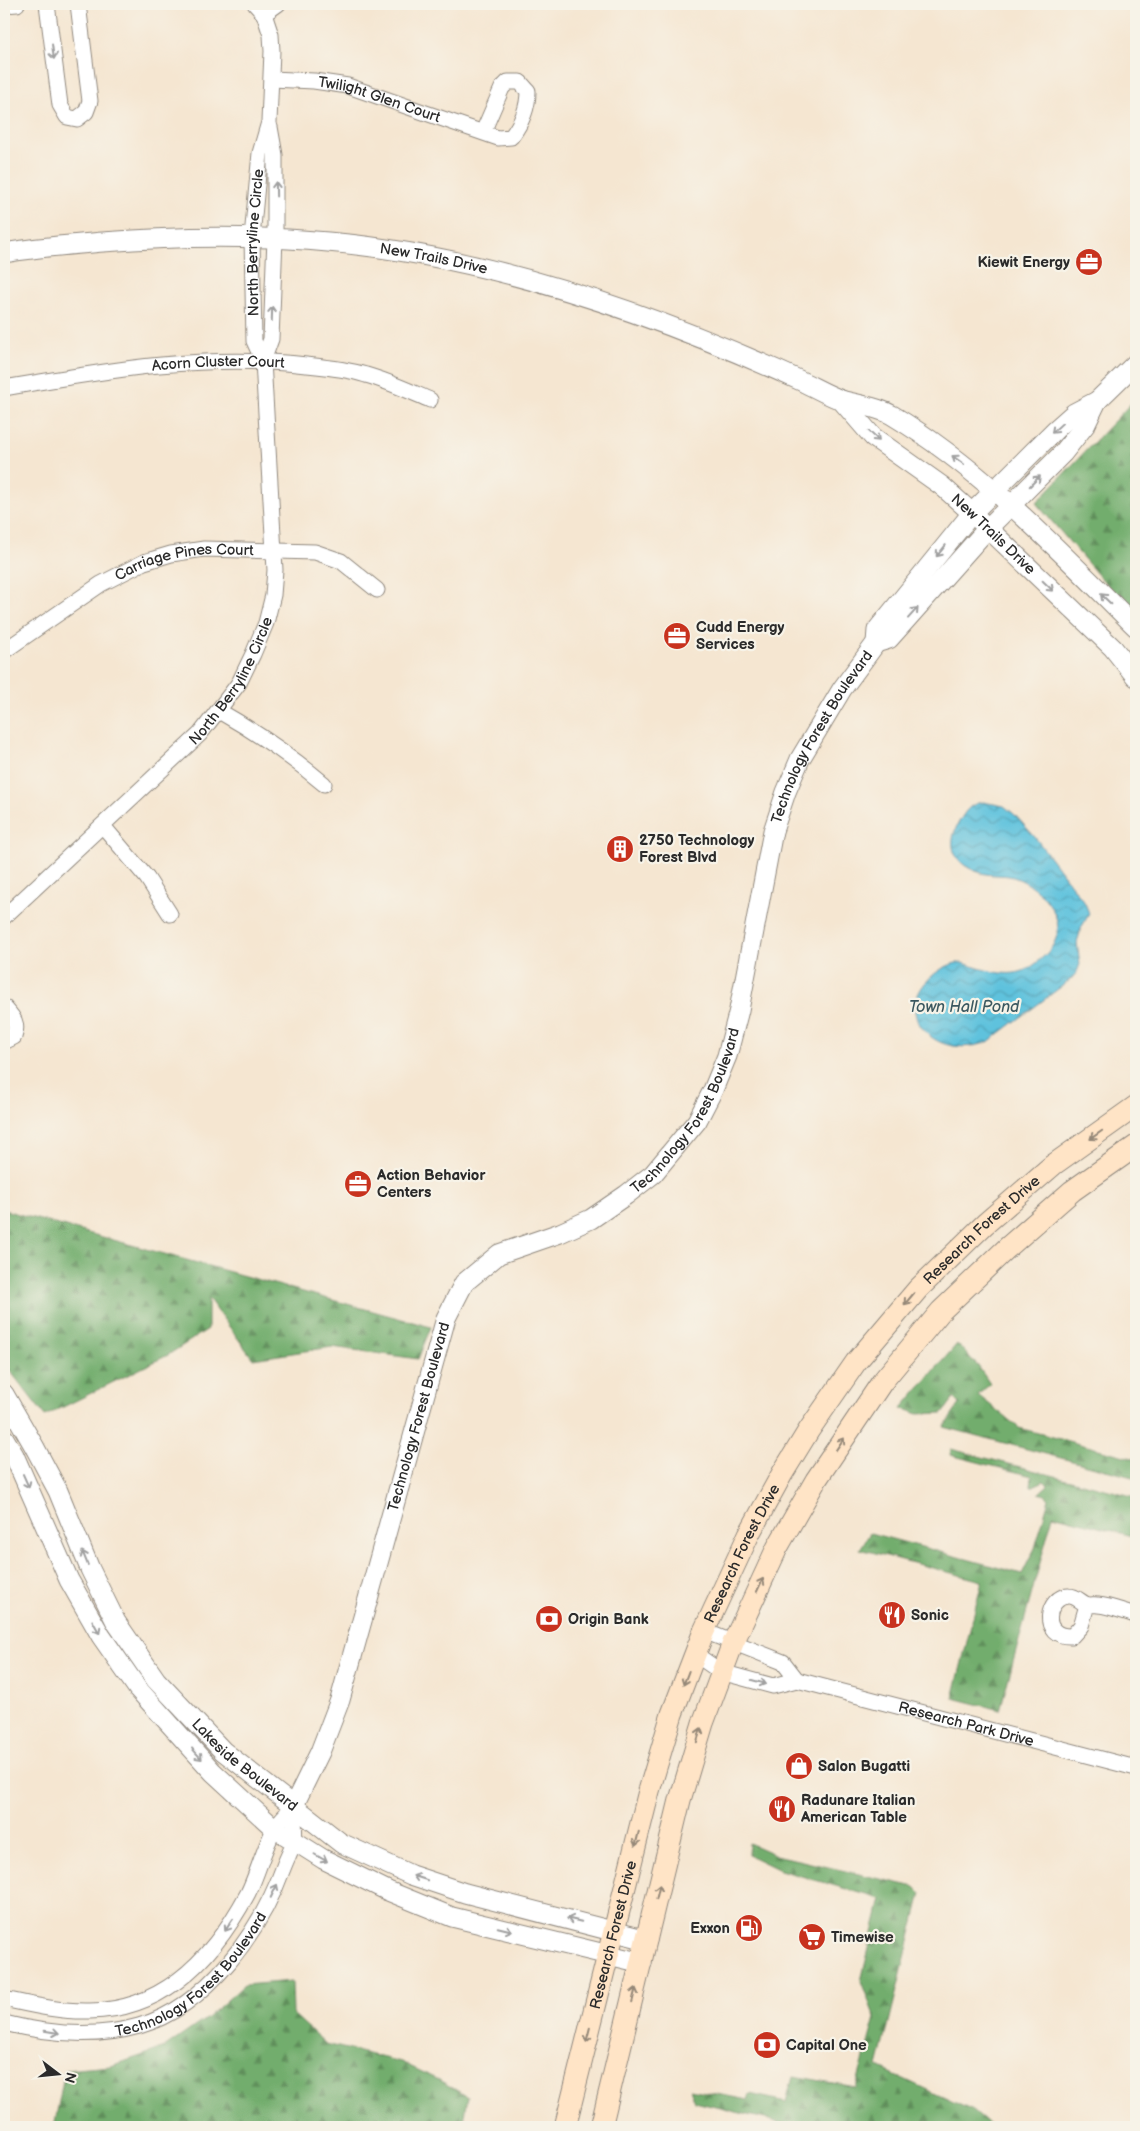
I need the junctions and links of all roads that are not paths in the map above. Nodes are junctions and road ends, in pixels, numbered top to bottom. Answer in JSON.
{"nodes":[{"id":1,"x":18,"y":4,"type":"edge"},
{"id":2,"x":47,"y":4,"type":"edge"},
{"id":3,"x":78,"y":4,"type":"edge"},
{"id":4,"x":278,"y":4,"type":"edge"},
{"id":5,"x":4,"y":6,"type":"edge"},
{"id":6,"x":260,"y":9,"type":"edge"},
{"id":7,"x":272,"y":79,"type":"junction"},
{"id":8,"x":269,"y":122,"type":"junction"},
{"id":9,"x":483,"y":132,"type":"dead end"},
{"id":10,"x":252,"y":237,"type":"junction"},
{"id":11,"x":275,"y":238,"type":"junction"},
{"id":12,"x":4,"y":253,"type":"edge"},
{"id":13,"x":263,"y":361,"type":"junction"},
{"id":14,"x":1136,"y":363,"type":"edge"},
{"id":15,"x":4,"y":388,"type":"edge"},
{"id":16,"x":430,"y":400,"type":"dead end"},
{"id":17,"x":841,"y":400,"type":"junction"},
{"id":18,"x":1097,"y":401,"type":"junction"},
{"id":19,"x":996,"y":491,"type":"junction"},
{"id":20,"x":1011,"y":506,"type":"junction"},
{"id":21,"x":972,"y":513,"type":"junction"},
{"id":22,"x":988,"y":528,"type":"junction"},
{"id":23,"x":275,"y":550,"type":"junction"},
{"id":24,"x":377,"y":590,"type":"dead end"},
{"id":25,"x":1136,"y":628,"type":"edge"},
{"id":26,"x":876,"y":643,"type":"junction"},
{"id":27,"x":4,"y":651,"type":"edge"},
{"id":28,"x":1136,"y":677,"type":"edge"},
{"id":29,"x":218,"y":711,"type":"junction"},
{"id":30,"x":324,"y":784,"type":"dead end"},
{"id":31,"x":103,"y":826,"type":"junction"},
{"id":32,"x":170,"y":914,"type":"dead end"},
{"id":33,"x":4,"y":917,"type":"edge"},
{"id":34,"x":4,"y":1006,"type":"edge"},
{"id":35,"x":4,"y":1042,"type":"edge"},
{"id":36,"x":1136,"y":1106,"type":"edge"},
{"id":37,"x":1136,"y":1146,"type":"edge"},
{"id":38,"x":4,"y":1394,"type":"edge"},
{"id":39,"x":4,"y":1438,"type":"edge"},
{"id":40,"x":34,"y":1446,"type":"junction"},
{"id":41,"x":14,"y":1455,"type":"junction"},
{"id":42,"x":1087,"y":1605,"type":"dead end"},
{"id":43,"x":1136,"y":1615,"type":"edge"},
{"id":44,"x":704,"y":1631,"type":"junction"},
{"id":45,"x":733,"y":1644,"type":"junction"},
{"id":46,"x":695,"y":1654,"type":"junction"},
{"id":47,"x":722,"y":1672,"type":"junction"},
{"id":48,"x":156,"y":1680,"type":"junction"},
{"id":49,"x":797,"y":1680,"type":"junction"},
{"id":50,"x":138,"y":1690,"type":"junction"},
{"id":51,"x":1136,"y":1768,"type":"edge"},
{"id":52,"x":293,"y":1806,"type":"junction"},
{"id":53,"x":274,"y":1828,"type":"junction"},
{"id":54,"x":294,"y":1840,"type":"junction"},
{"id":55,"x":615,"y":1930,"type":"junction"},
{"id":56,"x":647,"y":1940,"type":"junction"},
{"id":57,"x":609,"y":1954,"type":"junction"},
{"id":58,"x":642,"y":1963,"type":"junction"},
{"id":59,"x":4,"y":1999,"type":"edge"},
{"id":60,"x":4,"y":2023,"type":"edge"},
{"id":61,"x":565,"y":2127,"type":"edge"},
{"id":62,"x":601,"y":2127,"type":"edge"}],
"edges":[{"from":1,"to":5,"type":"street"},
{"from":2,"to":3,"type":"street","one_way":true},
{"from":4,"to":6,"type":"street","name":"North Berryline Circle"},
{"from":6,"to":7,"type":"street","name":"North Berryline Circle"},
{"from":7,"to":8,"type":"street","name":"North Berryline Circle"},
{"from":7,"to":9,"type":"street","name":"Twilight Glen Court"},
{"from":8,"to":10,"type":"street","name":"North Berryline Circle"},
{"from":11,"to":8,"type":"street","name":"North Berryline Circle","one_way":true},
{"from":10,"to":11,"type":"street","name":"New Trails Drive"},
{"from":10,"to":12,"type":"street","name":"New Trails Drive"},
{"from":10,"to":13,"type":"street","name":"North Berryline Circle"},
{"from":13,"to":11,"type":"street","name":"North Berryline Circle","one_way":true},
{"from":11,"to":17,"type":"street","name":"New Trails Drive"},
{"from":13,"to":15,"type":"street","name":"Acorn Cluster Court"},
{"from":13,"to":16,"type":"street","name":"Acorn Cluster Court"},
{"from":13,"to":23,"type":"street","name":"North Berryline Circle"},
{"from":14,"to":18,"type":"street","name":"Technology Forest Boulevard"},
{"from":19,"to":17,"type":"street","name":"New Trails Drive","one_way":true},
{"from":17,"to":21,"type":"street","name":"New Trails Drive","one_way":true},
{"from":18,"to":19,"type":"street","name":"Technology Forest Boulevard","one_way":true},
{"from":20,"to":18,"type":"street","name":"Technology Forest Boulevard","one_way":true},
{"from":19,"to":20,"type":"street","name":"New Trails Drive"},
{"from":19,"to":21,"type":"street","name":"Technology Forest Boulevard"},
{"from":20,"to":22,"type":"street","name":"Technology Forest Boulevard"},
{"from":25,"to":20,"type":"street","name":"New Trails Drive","one_way":true},
{"from":21,"to":22,"type":"street","name":"New Trails Drive"},
{"from":21,"to":26,"type":"street","name":"Technology Forest Boulevard","one_way":true},
{"from":26,"to":22,"type":"street","name":"Technology Forest Boulevard","one_way":true},
{"from":22,"to":28,"type":"street","name":"New Trails Drive","one_way":true},
{"from":23,"to":24,"type":"street","name":"Carriage Pines Court"},
{"from":23,"to":27,"type":"street","name":"Carriage Pines Court"},
{"from":23,"to":29,"type":"street","name":"North Berryline Circle"},
{"from":26,"to":52,"type":"street","name":"Technology Forest Boulevard"},
{"from":29,"to":30,"type":"street"},
{"from":29,"to":31,"type":"street","name":"North Berryline Circle"},
{"from":31,"to":32,"type":"street"},
{"from":31,"to":33,"type":"street","name":"North Berryline Circle"},
{"from":34,"to":35,"type":"street"},
{"from":36,"to":44,"type":"main road","name":"Research Forest Drive","one_way":true},
{"from":45,"to":37,"type":"main road","name":"Research Forest Drive","one_way":true},
{"from":38,"to":40,"type":"street","name":"Lakeside Boulevard"},
{"from":39,"to":41,"type":"street","name":"Lakeside Boulevard"},
{"from":40,"to":41,"type":"street"},
{"from":48,"to":40,"type":"street","name":"Lakeside Boulevard","one_way":true},
{"from":41,"to":50,"type":"street","name":"Lakeside Boulevard","one_way":true},
{"from":42,"to":43,"type":"street"},
{"from":44,"to":45,"type":"street"},
{"from":44,"to":46,"type":"main road","name":"Research Forest Drive"},
{"from":45,"to":47,"type":"main road","name":"Research Forest Drive"},
{"from":45,"to":49,"type":"street"},
{"from":46,"to":47,"type":"street","name":"Research Park Drive"},
{"from":46,"to":55,"type":"main road","name":"Research Forest Drive","one_way":true},
{"from":47,"to":49,"type":"street","name":"Research Park Drive","one_way":true},
{"from":56,"to":47,"type":"main road","name":"Research Forest Drive","one_way":true},
{"from":48,"to":50,"type":"street"},
{"from":48,"to":52,"type":"street","name":"Lakeside Boulevard"},
{"from":49,"to":51,"type":"street","name":"Research Park Drive"},
{"from":50,"to":53,"type":"street","name":"Lakeside Boulevard","one_way":true},
{"from":52,"to":53,"type":"street","name":"Technology Forest Boulevard"},
{"from":52,"to":54,"type":"street","name":"Technology Forest Boulevard"},
{"from":55,"to":52,"type":"street","name":"Lakeside Boulevard","one_way":true},
{"from":53,"to":54,"type":"street","name":"Lakeside Boulevard"},
{"from":53,"to":59,"type":"street","name":"Technology Forest Boulevard","one_way":true},
{"from":54,"to":57,"type":"street","name":"Lakeside Boulevard","one_way":true},
{"from":60,"to":54,"type":"street","name":"Technology Forest Boulevard","one_way":true},
{"from":55,"to":56,"type":"street","name":"Lakeside Boulevard"},
{"from":55,"to":57,"type":"main road","name":"Research Forest Drive"},
{"from":56,"to":58,"type":"main road","name":"Research Forest Drive"},
{"from":57,"to":58,"type":"street","name":"Lakeside Boulevard"},
{"from":57,"to":61,"type":"main road","name":"Research Forest Drive","one_way":true},
{"from":62,"to":58,"type":"main road","name":"Research Forest Drive","one_way":true}]}
